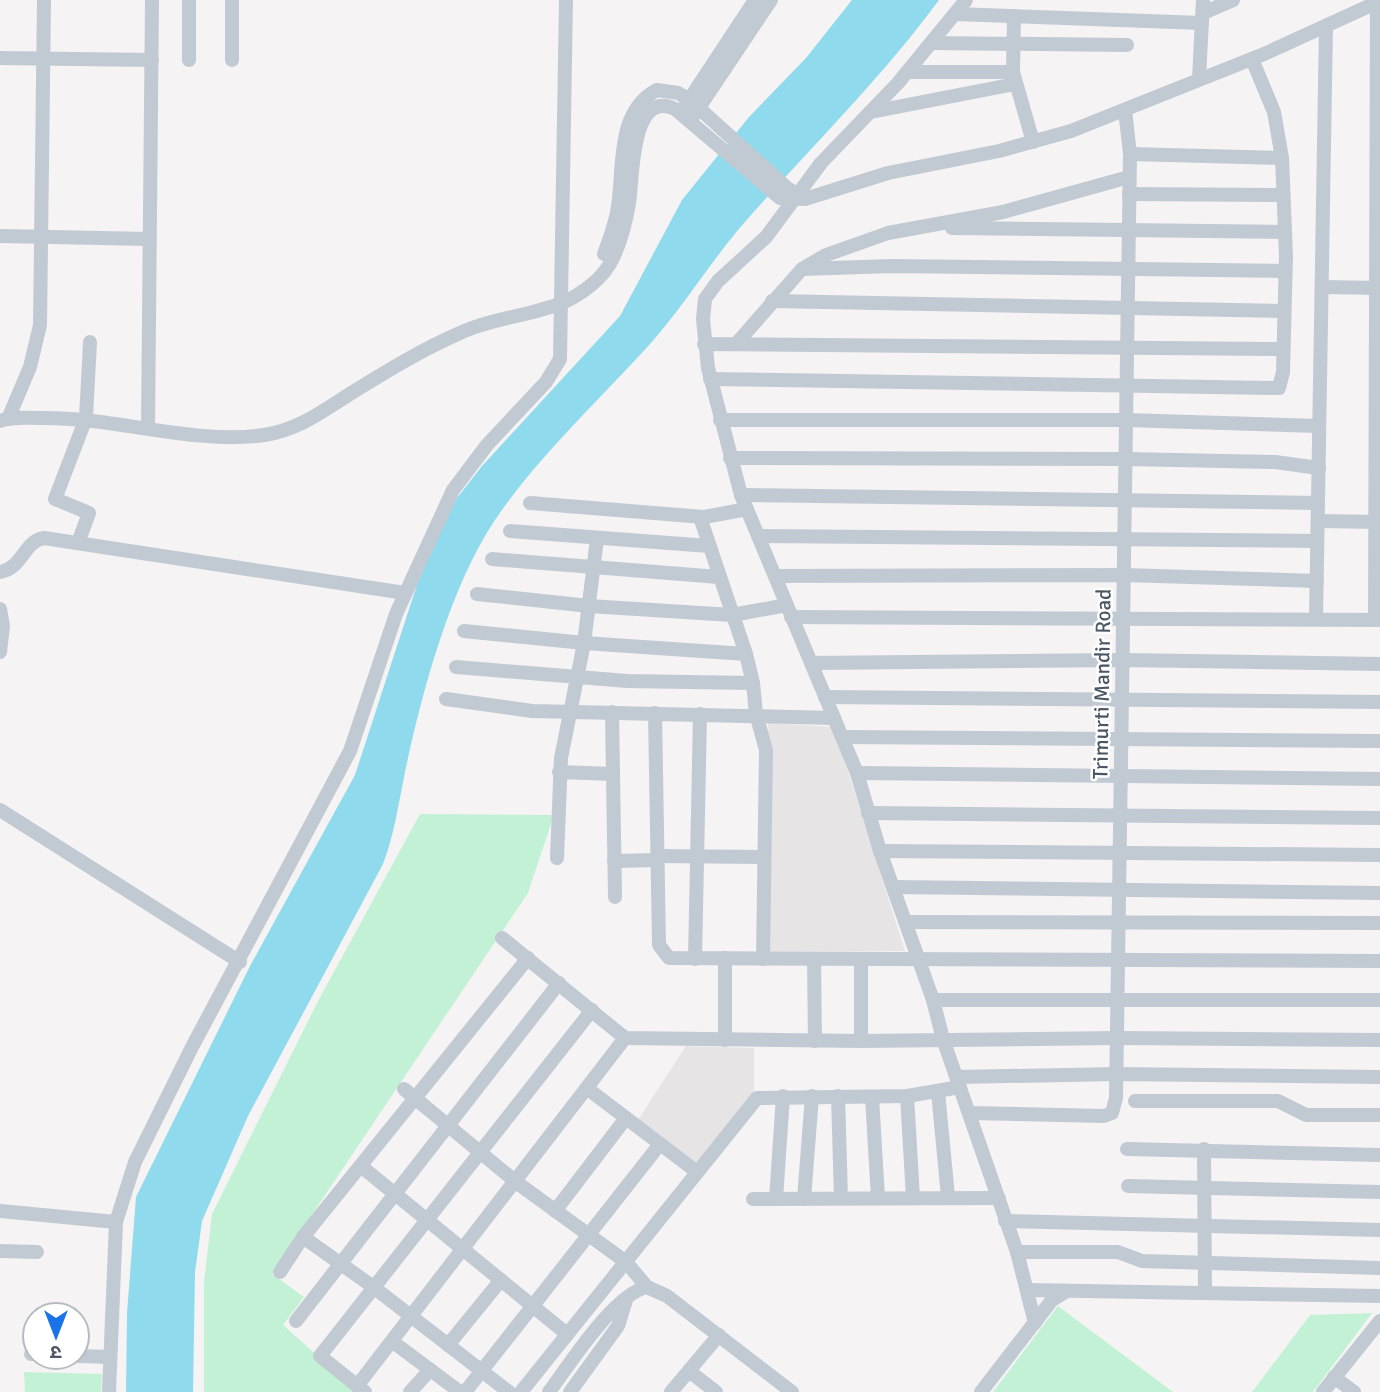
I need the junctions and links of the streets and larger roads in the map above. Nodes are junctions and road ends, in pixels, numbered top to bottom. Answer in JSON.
{"nodes":[{"id":1,"x":44,"y":0,"type":"edge"},
{"id":2,"x":152,"y":0,"type":"edge"},
{"id":3,"x":189,"y":0,"type":"edge"},
{"id":4,"x":232,"y":0,"type":"edge"},
{"id":5,"x":566,"y":0,"type":"edge"},
{"id":6,"x":755,"y":0,"type":"edge"},
{"id":7,"x":771,"y":0,"type":"edge"},
{"id":8,"x":966,"y":0,"type":"edge"},
{"id":9,"x":1233,"y":0,"type":"edge"},
{"id":10,"x":1379,"y":1,"type":"edge"},
{"id":11,"x":1203,"y":12,"type":"edge"},
{"id":12,"x":955,"y":14,"type":"junction"},
{"id":13,"x":1014,"y":16,"type":"junction"},
{"id":14,"x":1326,"y":26,"type":"junction"},
{"id":15,"x":931,"y":43,"type":"junction"},
{"id":16,"x":1013,"y":45,"type":"junction"},
{"id":17,"x":1127,"y":45,"type":"dead end"},
{"id":18,"x":43,"y":57,"type":"junction"},
{"id":19,"x":0,"y":58,"type":"edge"},
{"id":20,"x":1252,"y":59,"type":"junction"},
{"id":21,"x":152,"y":60,"type":"junction"},
{"id":22,"x":189,"y":60,"type":"dead end"},
{"id":23,"x":232,"y":61,"type":"dead end"},
{"id":24,"x":907,"y":72,"type":"junction"},
{"id":25,"x":1014,"y":78,"type":"junction"},
{"id":26,"x":1199,"y":79,"type":"junction"},
{"id":27,"x":694,"y":104,"type":"junction"},
{"id":28,"x":1125,"y":110,"type":"junction"},
{"id":29,"x":871,"y":112,"type":"junction"},
{"id":30,"x":685,"y":117,"type":"junction"},
{"id":31,"x":1033,"y":142,"type":"junction"},
{"id":32,"x":1130,"y":154,"type":"junction"},
{"id":33,"x":1282,"y":158,"type":"junction"},
{"id":34,"x":1129,"y":177,"type":"junction"},
{"id":35,"x":1129,"y":194,"type":"junction"},
{"id":36,"x":1283,"y":195,"type":"junction"},
{"id":37,"x":793,"y":196,"type":"junction"},
{"id":38,"x":914,"y":227,"type":"junction"},
{"id":39,"x":1128,"y":232,"type":"junction"},
{"id":40,"x":1283,"y":232,"type":"junction"},
{"id":41,"x":0,"y":236,"type":"edge"},
{"id":42,"x":43,"y":237,"type":"junction"},
{"id":43,"x":150,"y":239,"type":"junction"},
{"id":44,"x":802,"y":269,"type":"junction"},
{"id":45,"x":1128,"y":271,"type":"junction"},
{"id":46,"x":1284,"y":271,"type":"junction"},
{"id":47,"x":593,"y":282,"type":"junction"},
{"id":48,"x":1322,"y":287,"type":"junction"},
{"id":49,"x":1378,"y":288,"type":"edge"},
{"id":50,"x":772,"y":301,"type":"junction"},
{"id":51,"x":561,"y":303,"type":"junction"},
{"id":52,"x":1128,"y":308,"type":"junction"},
{"id":53,"x":1284,"y":311,"type":"junction"},
{"id":54,"x":1378,"y":334,"type":"edge"},
{"id":55,"x":90,"y":342,"type":"dead end"},
{"id":56,"x":704,"y":344,"type":"junction"},
{"id":57,"x":737,"y":344,"type":"junction"},
{"id":58,"x":1127,"y":348,"type":"junction"},
{"id":59,"x":1283,"y":349,"type":"junction"},
{"id":60,"x":710,"y":379,"type":"junction"},
{"id":61,"x":1126,"y":387,"type":"junction"},
{"id":62,"x":86,"y":418,"type":"junction"},
{"id":63,"x":4,"y":420,"type":"edge"},
{"id":64,"x":720,"y":420,"type":"junction"},
{"id":65,"x":1126,"y":420,"type":"junction"},
{"id":66,"x":1320,"y":426,"type":"junction"},
{"id":67,"x":148,"y":427,"type":"junction"},
{"id":68,"x":730,"y":458,"type":"junction"},
{"id":69,"x":1126,"y":459,"type":"junction"},
{"id":70,"x":1319,"y":468,"type":"junction"},
{"id":71,"x":1125,"y":500,"type":"junction"},
{"id":72,"x":744,"y":502,"type":"junction"},
{"id":73,"x":530,"y":503,"type":"dead end"},
{"id":74,"x":1318,"y":503,"type":"junction"},
{"id":75,"x":700,"y":517,"type":"junction"},
{"id":76,"x":1318,"y":521,"type":"junction"},
{"id":77,"x":1378,"y":522,"type":"edge"},
{"id":78,"x":510,"y":531,"type":"dead end"},
{"id":79,"x":759,"y":536,"type":"junction"},
{"id":80,"x":1125,"y":538,"type":"junction"},
{"id":81,"x":597,"y":539,"type":"junction"},
{"id":82,"x":1317,"y":541,"type":"junction"},
{"id":83,"x":78,"y":543,"type":"junction"},
{"id":84,"x":709,"y":546,"type":"junction"},
{"id":85,"x":492,"y":559,"type":"dead end"},
{"id":86,"x":594,"y":568,"type":"junction"},
{"id":87,"x":0,"y":572,"type":"edge"},
{"id":88,"x":1124,"y":575,"type":"junction"},
{"id":89,"x":775,"y":576,"type":"junction"},
{"id":90,"x":719,"y":577,"type":"junction"},
{"id":91,"x":1317,"y":581,"type":"junction"},
{"id":92,"x":405,"y":593,"type":"junction"},
{"id":93,"x":477,"y":594,"type":"dead end"},
{"id":94,"x":589,"y":606,"type":"junction"},
{"id":95,"x":0,"y":608,"type":"edge"},
{"id":96,"x":789,"y":611,"type":"junction"},
{"id":97,"x":732,"y":615,"type":"junction"},
{"id":98,"x":1124,"y":618,"type":"junction"},
{"id":99,"x":1316,"y":619,"type":"junction"},
{"id":100,"x":1378,"y":620,"type":"edge"},
{"id":101,"x":464,"y":631,"type":"dead end"},
{"id":102,"x":584,"y":643,"type":"junction"},
{"id":103,"x":0,"y":652,"type":"edge"},
{"id":104,"x":746,"y":654,"type":"junction"},
{"id":105,"x":1123,"y":660,"type":"junction"},
{"id":106,"x":811,"y":663,"type":"junction"},
{"id":107,"x":1380,"y":664,"type":"edge"},
{"id":108,"x":456,"y":667,"type":"dead end"},
{"id":109,"x":578,"y":678,"type":"junction"},
{"id":110,"x":753,"y":683,"type":"junction"},
{"id":111,"x":825,"y":697,"type":"junction"},
{"id":112,"x":1122,"y":698,"type":"junction"},
{"id":113,"x":446,"y":699,"type":"dead end"},
{"id":114,"x":1380,"y":702,"type":"edge"},
{"id":115,"x":612,"y":712,"type":"junction"},
{"id":116,"x":571,"y":713,"type":"junction"},
{"id":117,"x":655,"y":713,"type":"junction"},
{"id":118,"x":700,"y":714,"type":"junction"},
{"id":119,"x":756,"y":715,"type":"junction"},
{"id":120,"x":834,"y":718,"type":"junction"},
{"id":121,"x":842,"y":737,"type":"junction"},
{"id":122,"x":1122,"y":737,"type":"junction"},
{"id":123,"x":1380,"y":741,"type":"edge"},
{"id":124,"x":559,"y":772,"type":"junction"},
{"id":125,"x":857,"y":773,"type":"junction"},
{"id":126,"x":613,"y":774,"type":"junction"},
{"id":127,"x":1122,"y":777,"type":"junction"},
{"id":128,"x":1380,"y":779,"type":"edge"},
{"id":129,"x":0,"y":810,"type":"edge"},
{"id":130,"x":868,"y":813,"type":"junction"},
{"id":131,"x":1121,"y":816,"type":"junction"},
{"id":132,"x":1380,"y":818,"type":"edge"},
{"id":133,"x":880,"y":851,"type":"junction"},
{"id":134,"x":1121,"y":853,"type":"junction"},
{"id":135,"x":1380,"y":855,"type":"edge"},
{"id":136,"x":698,"y":856,"type":"junction"},
{"id":137,"x":764,"y":857,"type":"junction"},
{"id":138,"x":557,"y":858,"type":"dead end"},
{"id":139,"x":658,"y":858,"type":"junction"},
{"id":140,"x":614,"y":861,"type":"junction"},
{"id":141,"x":893,"y":887,"type":"junction"},
{"id":142,"x":1120,"y":889,"type":"junction"},
{"id":143,"x":1380,"y":892,"type":"edge"},
{"id":144,"x":615,"y":897,"type":"dead end"},
{"id":145,"x":1120,"y":921,"type":"junction"},
{"id":146,"x":907,"y":922,"type":"junction"},
{"id":147,"x":1380,"y":923,"type":"edge"},
{"id":148,"x":502,"y":938,"type":"dead end"},
{"id":149,"x":527,"y":958,"type":"junction"},
{"id":150,"x":725,"y":958,"type":"junction"},
{"id":151,"x":695,"y":959,"type":"junction"},
{"id":152,"x":763,"y":959,"type":"junction"},
{"id":153,"x":814,"y":959,"type":"junction"},
{"id":154,"x":1120,"y":959,"type":"junction"},
{"id":155,"x":860,"y":960,"type":"junction"},
{"id":156,"x":920,"y":960,"type":"junction"},
{"id":157,"x":1380,"y":961,"type":"edge"},
{"id":158,"x":240,"y":962,"type":"junction"},
{"id":159,"x":559,"y":983,"type":"junction"},
{"id":160,"x":933,"y":1000,"type":"junction"},
{"id":161,"x":1119,"y":1000,"type":"junction"},
{"id":162,"x":1380,"y":1000,"type":"edge"},
{"id":163,"x":592,"y":1010,"type":"junction"},
{"id":164,"x":625,"y":1038,"type":"junction"},
{"id":165,"x":1118,"y":1038,"type":"junction"},
{"id":166,"x":943,"y":1039,"type":"junction"},
{"id":167,"x":725,"y":1040,"type":"junction"},
{"id":168,"x":1380,"y":1040,"type":"edge"},
{"id":169,"x":815,"y":1041,"type":"junction"},
{"id":170,"x":861,"y":1041,"type":"junction"},
{"id":171,"x":1118,"y":1074,"type":"junction"},
{"id":172,"x":1380,"y":1077,"type":"edge"},
{"id":173,"x":958,"y":1082,"type":"junction"},
{"id":174,"x":588,"y":1089,"type":"junction"},
{"id":175,"x":938,"y":1092,"type":"junction"},
{"id":176,"x":409,"y":1094,"type":"junction"},
{"id":177,"x":783,"y":1096,"type":"junction"},
{"id":178,"x":812,"y":1096,"type":"junction"},
{"id":179,"x":838,"y":1096,"type":"junction"},
{"id":180,"x":907,"y":1096,"type":"junction"},
{"id":181,"x":872,"y":1097,"type":"junction"},
{"id":182,"x":1135,"y":1101,"type":"dead end"},
{"id":183,"x":968,"y":1113,"type":"junction"},
{"id":184,"x":1380,"y":1115,"type":"edge"},
{"id":185,"x":626,"y":1118,"type":"junction"},
{"id":186,"x":447,"y":1127,"type":"junction"},
{"id":187,"x":660,"y":1144,"type":"junction"},
{"id":188,"x":1127,"y":1149,"type":"dead end"},
{"id":189,"x":1204,"y":1149,"type":"junction"},
{"id":190,"x":479,"y":1152,"type":"junction"},
{"id":191,"x":1380,"y":1155,"type":"edge"},
{"id":192,"x":362,"y":1167,"type":"junction"},
{"id":193,"x":697,"y":1172,"type":"junction"},
{"id":194,"x":516,"y":1182,"type":"junction"},
{"id":195,"x":1128,"y":1186,"type":"dead end"},
{"id":196,"x":1205,"y":1187,"type":"junction"},
{"id":197,"x":1380,"y":1192,"type":"edge"},
{"id":198,"x":395,"y":1194,"type":"junction"},
{"id":199,"x":948,"y":1197,"type":"junction"},
{"id":200,"x":913,"y":1198,"type":"junction"},
{"id":201,"x":999,"y":1198,"type":"junction"},
{"id":202,"x":753,"y":1199,"type":"dead end"},
{"id":203,"x":776,"y":1199,"type":"junction"},
{"id":204,"x":804,"y":1199,"type":"junction"},
{"id":205,"x":841,"y":1199,"type":"junction"},
{"id":206,"x":878,"y":1199,"type":"junction"},
{"id":207,"x":0,"y":1211,"type":"edge"},
{"id":208,"x":555,"y":1211,"type":"junction"},
{"id":209,"x":427,"y":1219,"type":"junction"},
{"id":210,"x":1005,"y":1220,"type":"junction"},
{"id":211,"x":116,"y":1222,"type":"junction"},
{"id":212,"x":1205,"y":1225,"type":"junction"},
{"id":213,"x":1380,"y":1230,"type":"edge"},
{"id":214,"x":590,"y":1235,"type":"junction"},
{"id":215,"x":303,"y":1237,"type":"junction"},
{"id":216,"x":464,"y":1250,"type":"junction"},
{"id":217,"x":0,"y":1251,"type":"edge"},
{"id":218,"x":37,"y":1252,"type":"dead end"},
{"id":219,"x":1017,"y":1252,"type":"junction"},
{"id":220,"x":626,"y":1262,"type":"junction"},
{"id":221,"x":341,"y":1263,"type":"junction"},
{"id":222,"x":1206,"y":1263,"type":"junction"},
{"id":223,"x":1380,"y":1268,"type":"edge"},
{"id":224,"x":280,"y":1272,"type":"dead end"},
{"id":225,"x":501,"y":1280,"type":"junction"},
{"id":226,"x":372,"y":1286,"type":"junction"},
{"id":227,"x":647,"y":1287,"type":"junction"},
{"id":228,"x":1027,"y":1290,"type":"junction"},
{"id":229,"x":1065,"y":1292,"type":"junction"},
{"id":230,"x":1205,"y":1292,"type":"junction"},
{"id":231,"x":1380,"y":1296,"type":"edge"},
{"id":232,"x":626,"y":1300,"type":"junction"},
{"id":233,"x":533,"y":1306,"type":"junction"},
{"id":234,"x":412,"y":1317,"type":"junction"},
{"id":235,"x":296,"y":1321,"type":"dead end"},
{"id":236,"x":1380,"y":1321,"type":"edge"},
{"id":237,"x":1035,"y":1323,"type":"junction"},
{"id":238,"x":567,"y":1334,"type":"junction"},
{"id":239,"x":719,"y":1335,"type":"junction"},
{"id":240,"x":393,"y":1342,"type":"junction"},
{"id":241,"x":448,"y":1345,"type":"junction"},
{"id":242,"x":91,"y":1356,"type":"edge"},
{"id":243,"x":110,"y":1357,"type":"junction"},
{"id":244,"x":430,"y":1370,"type":"junction"},
{"id":245,"x":482,"y":1371,"type":"junction"},
{"id":246,"x":689,"y":1371,"type":"junction"},
{"id":247,"x":1334,"y":1377,"type":"junction"},
{"id":248,"x":361,"y":1389,"type":"edge"},
{"id":249,"x":108,"y":1392,"type":"edge"},
{"id":250,"x":410,"y":1392,"type":"edge"},
{"id":251,"x":463,"y":1392,"type":"edge"},
{"id":252,"x":509,"y":1392,"type":"edge"},
{"id":253,"x":521,"y":1392,"type":"edge"},
{"id":254,"x":549,"y":1392,"type":"edge"},
{"id":255,"x":570,"y":1392,"type":"edge"},
{"id":256,"x":671,"y":1392,"type":"edge"},
{"id":257,"x":716,"y":1392,"type":"edge"},
{"id":258,"x":792,"y":1392,"type":"edge"},
{"id":259,"x":981,"y":1392,"type":"edge"},
{"id":260,"x":1322,"y":1392,"type":"edge"},
{"id":261,"x":1354,"y":1392,"type":"edge"}],
"edges":[{"from":1,"to":18,"type":"street"},
{"from":2,"to":21,"type":"street"},
{"from":3,"to":22,"type":"street"},
{"from":4,"to":23,"type":"street"},
{"from":5,"to":51,"type":"street"},
{"from":6,"to":27,"type":"street"},
{"from":7,"to":27,"type":"street"},
{"from":8,"to":12,"type":"street"},
{"from":9,"to":11,"type":"street"},
{"from":10,"to":14,"type":"street"},
{"from":10,"to":49,"type":"street"},
{"from":11,"to":13,"type":"street"},
{"from":11,"to":26,"type":"street"},
{"from":12,"to":13,"type":"street"},
{"from":12,"to":15,"type":"street"},
{"from":13,"to":16,"type":"street"},
{"from":14,"to":20,"type":"street"},
{"from":14,"to":48,"type":"street"},
{"from":15,"to":16,"type":"street"},
{"from":15,"to":24,"type":"street"},
{"from":16,"to":17,"type":"street"},
{"from":16,"to":25,"type":"street"},
{"from":18,"to":19,"type":"street"},
{"from":18,"to":21,"type":"street"},
{"from":18,"to":42,"type":"street"},
{"from":20,"to":26,"type":"street"},
{"from":20,"to":33,"type":"street"},
{"from":21,"to":43,"type":"street"},
{"from":24,"to":25,"type":"street"},
{"from":24,"to":29,"type":"street"},
{"from":25,"to":29,"type":"street"},
{"from":25,"to":31,"type":"street"},
{"from":26,"to":28,"type":"street"},
{"from":27,"to":30,"type":"street"},
{"from":27,"to":37,"type":"street"},
{"from":27,"to":47,"type":"street"},
{"from":28,"to":31,"type":"street"},
{"from":28,"to":32,"type":"street","name":"Trimurti Mandir Road"},
{"from":29,"to":37,"type":"street"},
{"from":30,"to":37,"type":"street"},
{"from":30,"to":47,"type":"street"},
{"from":31,"to":37,"type":"street"},
{"from":32,"to":33,"type":"street"},
{"from":32,"to":34,"type":"street","name":"Trimurti Mandir Road"},
{"from":33,"to":36,"type":"street"},
{"from":34,"to":35,"type":"street","name":"Trimurti Mandir Road"},
{"from":34,"to":38,"type":"street"},
{"from":35,"to":36,"type":"street"},
{"from":35,"to":39,"type":"street","name":"Trimurti Mandir Road"},
{"from":36,"to":40,"type":"street"},
{"from":37,"to":56,"type":"street"},
{"from":38,"to":39,"type":"street"},
{"from":38,"to":44,"type":"street"},
{"from":39,"to":40,"type":"street"},
{"from":39,"to":45,"type":"street","name":"Trimurti Mandir Road"},
{"from":40,"to":46,"type":"street"},
{"from":41,"to":42,"type":"street"},
{"from":42,"to":43,"type":"street"},
{"from":42,"to":63,"type":"street"},
{"from":43,"to":67,"type":"street"},
{"from":44,"to":45,"type":"street"},
{"from":44,"to":50,"type":"street"},
{"from":45,"to":46,"type":"street"},
{"from":45,"to":52,"type":"street","name":"Trimurti Mandir Road"},
{"from":46,"to":53,"type":"street"},
{"from":47,"to":51,"type":"street"},
{"from":48,"to":49,"type":"street"},
{"from":48,"to":66,"type":"street"},
{"from":49,"to":54,"type":"street"},
{"from":50,"to":52,"type":"street"},
{"from":50,"to":57,"type":"street"},
{"from":51,"to":67,"type":"street"},
{"from":51,"to":92,"type":"street"},
{"from":52,"to":53,"type":"street"},
{"from":52,"to":58,"type":"street","name":"Trimurti Mandir Road"},
{"from":53,"to":59,"type":"street"},
{"from":54,"to":77,"type":"street"},
{"from":55,"to":62,"type":"street"},
{"from":56,"to":57,"type":"street"},
{"from":56,"to":60,"type":"street"},
{"from":57,"to":58,"type":"street"},
{"from":58,"to":59,"type":"street"},
{"from":58,"to":61,"type":"street","name":"Trimurti Mandir Road"},
{"from":59,"to":61,"type":"street"},
{"from":60,"to":61,"type":"street"},
{"from":60,"to":64,"type":"street"},
{"from":61,"to":65,"type":"street","name":"Trimurti Mandir Road"},
{"from":62,"to":63,"type":"street"},
{"from":62,"to":67,"type":"street"},
{"from":62,"to":83,"type":"street"},
{"from":64,"to":65,"type":"street"},
{"from":64,"to":68,"type":"street"},
{"from":65,"to":66,"type":"street"},
{"from":65,"to":69,"type":"street","name":"Trimurti Mandir Road"},
{"from":66,"to":70,"type":"street"},
{"from":68,"to":69,"type":"street"},
{"from":68,"to":72,"type":"street"},
{"from":69,"to":70,"type":"street"},
{"from":69,"to":71,"type":"street","name":"Trimurti Mandir Road"},
{"from":70,"to":74,"type":"street"},
{"from":71,"to":72,"type":"street"},
{"from":71,"to":74,"type":"street"},
{"from":71,"to":80,"type":"street","name":"Trimurti Mandir Road"},
{"from":72,"to":75,"type":"street"},
{"from":72,"to":79,"type":"street"},
{"from":73,"to":75,"type":"street"},
{"from":74,"to":76,"type":"street"},
{"from":75,"to":84,"type":"street"},
{"from":76,"to":77,"type":"street"},
{"from":76,"to":82,"type":"street"},
{"from":77,"to":100,"type":"street"},
{"from":78,"to":81,"type":"street"},
{"from":79,"to":80,"type":"street"},
{"from":79,"to":89,"type":"street"},
{"from":80,"to":82,"type":"street"},
{"from":80,"to":88,"type":"street","name":"Trimurti Mandir Road"},
{"from":81,"to":84,"type":"street"},
{"from":81,"to":86,"type":"street"},
{"from":82,"to":91,"type":"street"},
{"from":83,"to":87,"type":"street"},
{"from":83,"to":92,"type":"street"},
{"from":84,"to":90,"type":"street"},
{"from":85,"to":86,"type":"street"},
{"from":86,"to":90,"type":"street"},
{"from":86,"to":94,"type":"street"},
{"from":88,"to":89,"type":"street"},
{"from":88,"to":91,"type":"street"},
{"from":88,"to":98,"type":"street","name":"Trimurti Mandir Road"},
{"from":89,"to":96,"type":"street"},
{"from":90,"to":97,"type":"street"},
{"from":91,"to":99,"type":"street"},
{"from":92,"to":158,"type":"street"},
{"from":93,"to":94,"type":"street"},
{"from":94,"to":97,"type":"street"},
{"from":94,"to":102,"type":"street"},
{"from":95,"to":103,"type":"street"},
{"from":96,"to":97,"type":"street"},
{"from":96,"to":98,"type":"street"},
{"from":96,"to":106,"type":"street"},
{"from":97,"to":104,"type":"street"},
{"from":98,"to":99,"type":"street"},
{"from":98,"to":105,"type":"street","name":"Trimurti Mandir Road"},
{"from":99,"to":100,"type":"street"},
{"from":101,"to":102,"type":"street"},
{"from":102,"to":104,"type":"street"},
{"from":102,"to":109,"type":"street"},
{"from":104,"to":110,"type":"street"},
{"from":105,"to":106,"type":"street"},
{"from":105,"to":107,"type":"street"},
{"from":105,"to":112,"type":"street","name":"Trimurti Mandir Road"},
{"from":106,"to":111,"type":"street"},
{"from":108,"to":109,"type":"street"},
{"from":109,"to":110,"type":"street"},
{"from":109,"to":116,"type":"street"},
{"from":110,"to":119,"type":"street"},
{"from":111,"to":112,"type":"street"},
{"from":111,"to":120,"type":"street"},
{"from":112,"to":114,"type":"street"},
{"from":112,"to":122,"type":"street","name":"Trimurti Mandir Road"},
{"from":113,"to":116,"type":"street"},
{"from":115,"to":116,"type":"street"},
{"from":115,"to":117,"type":"street"},
{"from":115,"to":126,"type":"street"},
{"from":116,"to":124,"type":"street"},
{"from":117,"to":118,"type":"street"},
{"from":117,"to":139,"type":"street"},
{"from":118,"to":119,"type":"street"},
{"from":118,"to":136,"type":"street"},
{"from":119,"to":120,"type":"street"},
{"from":119,"to":137,"type":"street"},
{"from":120,"to":121,"type":"street"},
{"from":121,"to":122,"type":"street"},
{"from":121,"to":125,"type":"street"},
{"from":122,"to":123,"type":"street"},
{"from":122,"to":127,"type":"street","name":"Trimurti Mandir Road"},
{"from":124,"to":126,"type":"street"},
{"from":124,"to":138,"type":"street"},
{"from":125,"to":127,"type":"street"},
{"from":125,"to":130,"type":"street"},
{"from":126,"to":140,"type":"street"},
{"from":127,"to":128,"type":"street"},
{"from":127,"to":131,"type":"street","name":"Trimurti Mandir Road"},
{"from":129,"to":158,"type":"street"},
{"from":130,"to":131,"type":"street"},
{"from":130,"to":133,"type":"street"},
{"from":131,"to":132,"type":"street"},
{"from":131,"to":134,"type":"street","name":"Trimurti Mandir Road"},
{"from":133,"to":134,"type":"street"},
{"from":133,"to":141,"type":"street"},
{"from":134,"to":135,"type":"street"},
{"from":134,"to":142,"type":"street","name":"Trimurti Mandir Road"},
{"from":136,"to":137,"type":"street"},
{"from":136,"to":139,"type":"street"},
{"from":136,"to":151,"type":"street"},
{"from":137,"to":152,"type":"street"},
{"from":139,"to":140,"type":"street"},
{"from":139,"to":151,"type":"street"},
{"from":140,"to":144,"type":"street"},
{"from":141,"to":142,"type":"street"},
{"from":141,"to":146,"type":"street"},
{"from":142,"to":143,"type":"street"},
{"from":142,"to":145,"type":"street","name":"Trimurti Mandir Road"},
{"from":145,"to":146,"type":"street"},
{"from":145,"to":147,"type":"street"},
{"from":145,"to":154,"type":"street","name":"Trimurti Mandir Road"},
{"from":146,"to":156,"type":"street"},
{"from":148,"to":149,"type":"street"},
{"from":149,"to":159,"type":"street"},
{"from":149,"to":176,"type":"street"},
{"from":150,"to":151,"type":"street"},
{"from":150,"to":152,"type":"street"},
{"from":150,"to":167,"type":"street"},
{"from":152,"to":153,"type":"street"},
{"from":153,"to":155,"type":"street"},
{"from":153,"to":169,"type":"street"},
{"from":154,"to":156,"type":"street"},
{"from":154,"to":157,"type":"street"},
{"from":154,"to":161,"type":"street","name":"Trimurti Mandir Road"},
{"from":155,"to":156,"type":"street"},
{"from":155,"to":170,"type":"street"},
{"from":156,"to":160,"type":"street"},
{"from":158,"to":211,"type":"street"},
{"from":159,"to":163,"type":"street"},
{"from":159,"to":186,"type":"street"},
{"from":160,"to":161,"type":"street"},
{"from":160,"to":166,"type":"street"},
{"from":161,"to":162,"type":"street"},
{"from":161,"to":165,"type":"street","name":"Trimurti Mandir Road"},
{"from":163,"to":164,"type":"street"},
{"from":163,"to":190,"type":"street"},
{"from":164,"to":167,"type":"street"},
{"from":164,"to":174,"type":"street"},
{"from":165,"to":166,"type":"street"},
{"from":165,"to":168,"type":"street"},
{"from":165,"to":171,"type":"street","name":"Trimurti Mandir Road"},
{"from":166,"to":170,"type":"street"},
{"from":166,"to":173,"type":"street"},
{"from":167,"to":169,"type":"street"},
{"from":169,"to":170,"type":"street"},
{"from":171,"to":172,"type":"street"},
{"from":171,"to":173,"type":"street"},
{"from":171,"to":183,"type":"street","name":"Trimurti Mandir Road"},
{"from":173,"to":175,"type":"street"},
{"from":173,"to":183,"type":"street"},
{"from":174,"to":185,"type":"street"},
{"from":174,"to":194,"type":"street"},
{"from":175,"to":180,"type":"street"},
{"from":175,"to":199,"type":"street"},
{"from":176,"to":186,"type":"street"},
{"from":176,"to":192,"type":"street"},
{"from":177,"to":178,"type":"street"},
{"from":177,"to":193,"type":"street"},
{"from":177,"to":203,"type":"street"},
{"from":178,"to":179,"type":"street"},
{"from":178,"to":204,"type":"street"},
{"from":179,"to":181,"type":"street"},
{"from":179,"to":205,"type":"street"},
{"from":180,"to":181,"type":"street"},
{"from":180,"to":200,"type":"street"},
{"from":181,"to":206,"type":"street"},
{"from":182,"to":184,"type":"street"},
{"from":183,"to":201,"type":"street"},
{"from":185,"to":187,"type":"street"},
{"from":185,"to":208,"type":"street"},
{"from":186,"to":190,"type":"street"},
{"from":186,"to":198,"type":"street"},
{"from":187,"to":193,"type":"street"},
{"from":187,"to":214,"type":"street"},
{"from":188,"to":189,"type":"street"},
{"from":189,"to":191,"type":"street"},
{"from":189,"to":196,"type":"street"},
{"from":190,"to":194,"type":"street"},
{"from":190,"to":209,"type":"street"},
{"from":192,"to":198,"type":"street"},
{"from":192,"to":215,"type":"street"},
{"from":193,"to":220,"type":"street"},
{"from":194,"to":208,"type":"street"},
{"from":194,"to":216,"type":"street"},
{"from":195,"to":196,"type":"street"},
{"from":196,"to":197,"type":"street"},
{"from":196,"to":212,"type":"street"},
{"from":198,"to":209,"type":"street"},
{"from":198,"to":221,"type":"street"},
{"from":199,"to":200,"type":"street"},
{"from":199,"to":201,"type":"street"},
{"from":200,"to":206,"type":"street"},
{"from":201,"to":210,"type":"street"},
{"from":202,"to":203,"type":"street"},
{"from":203,"to":204,"type":"street"},
{"from":204,"to":205,"type":"street"},
{"from":205,"to":206,"type":"street"},
{"from":207,"to":211,"type":"street"},
{"from":208,"to":214,"type":"street"},
{"from":209,"to":216,"type":"street"},
{"from":209,"to":226,"type":"street"},
{"from":210,"to":212,"type":"street"},
{"from":210,"to":219,"type":"street"},
{"from":211,"to":243,"type":"street"},
{"from":212,"to":213,"type":"street"},
{"from":212,"to":222,"type":"street"},
{"from":214,"to":220,"type":"street"},
{"from":214,"to":233,"type":"street"},
{"from":215,"to":221,"type":"street"},
{"from":215,"to":224,"type":"street"},
{"from":216,"to":225,"type":"street"},
{"from":216,"to":234,"type":"street"},
{"from":217,"to":218,"type":"street"},
{"from":219,"to":222,"type":"street"},
{"from":219,"to":228,"type":"street"},
{"from":220,"to":227,"type":"street"},
{"from":220,"to":238,"type":"street"},
{"from":221,"to":226,"type":"street"},
{"from":221,"to":235,"type":"street"},
{"from":222,"to":223,"type":"street"},
{"from":222,"to":230,"type":"street"},
{"from":225,"to":233,"type":"street"},
{"from":225,"to":241,"type":"street"},
{"from":226,"to":234,"type":"street"},
{"from":226,"to":248,"type":"street"},
{"from":227,"to":232,"type":"street"},
{"from":227,"to":239,"type":"street"},
{"from":228,"to":229,"type":"street"},
{"from":228,"to":237,"type":"street"},
{"from":229,"to":230,"type":"street"},
{"from":229,"to":237,"type":"street"},
{"from":230,"to":231,"type":"street"},
{"from":232,"to":254,"type":"street"},
{"from":232,"to":255,"type":"street"},
{"from":233,"to":238,"type":"street"},
{"from":233,"to":245,"type":"street"},
{"from":234,"to":240,"type":"street"},
{"from":234,"to":241,"type":"street"},
{"from":236,"to":247,"type":"street"},
{"from":237,"to":259,"type":"street"},
{"from":238,"to":253,"type":"street"},
{"from":239,"to":246,"type":"street"},
{"from":239,"to":258,"type":"street"},
{"from":240,"to":244,"type":"street"},
{"from":240,"to":248,"type":"street"},
{"from":241,"to":245,"type":"street"},
{"from":242,"to":243,"type":"street"},
{"from":243,"to":249,"type":"street"},
{"from":244,"to":250,"type":"street"},
{"from":244,"to":251,"type":"street"},
{"from":245,"to":251,"type":"street"},
{"from":245,"to":252,"type":"street"},
{"from":246,"to":256,"type":"street"},
{"from":246,"to":257,"type":"street"},
{"from":247,"to":260,"type":"street"},
{"from":247,"to":261,"type":"street"}]}
